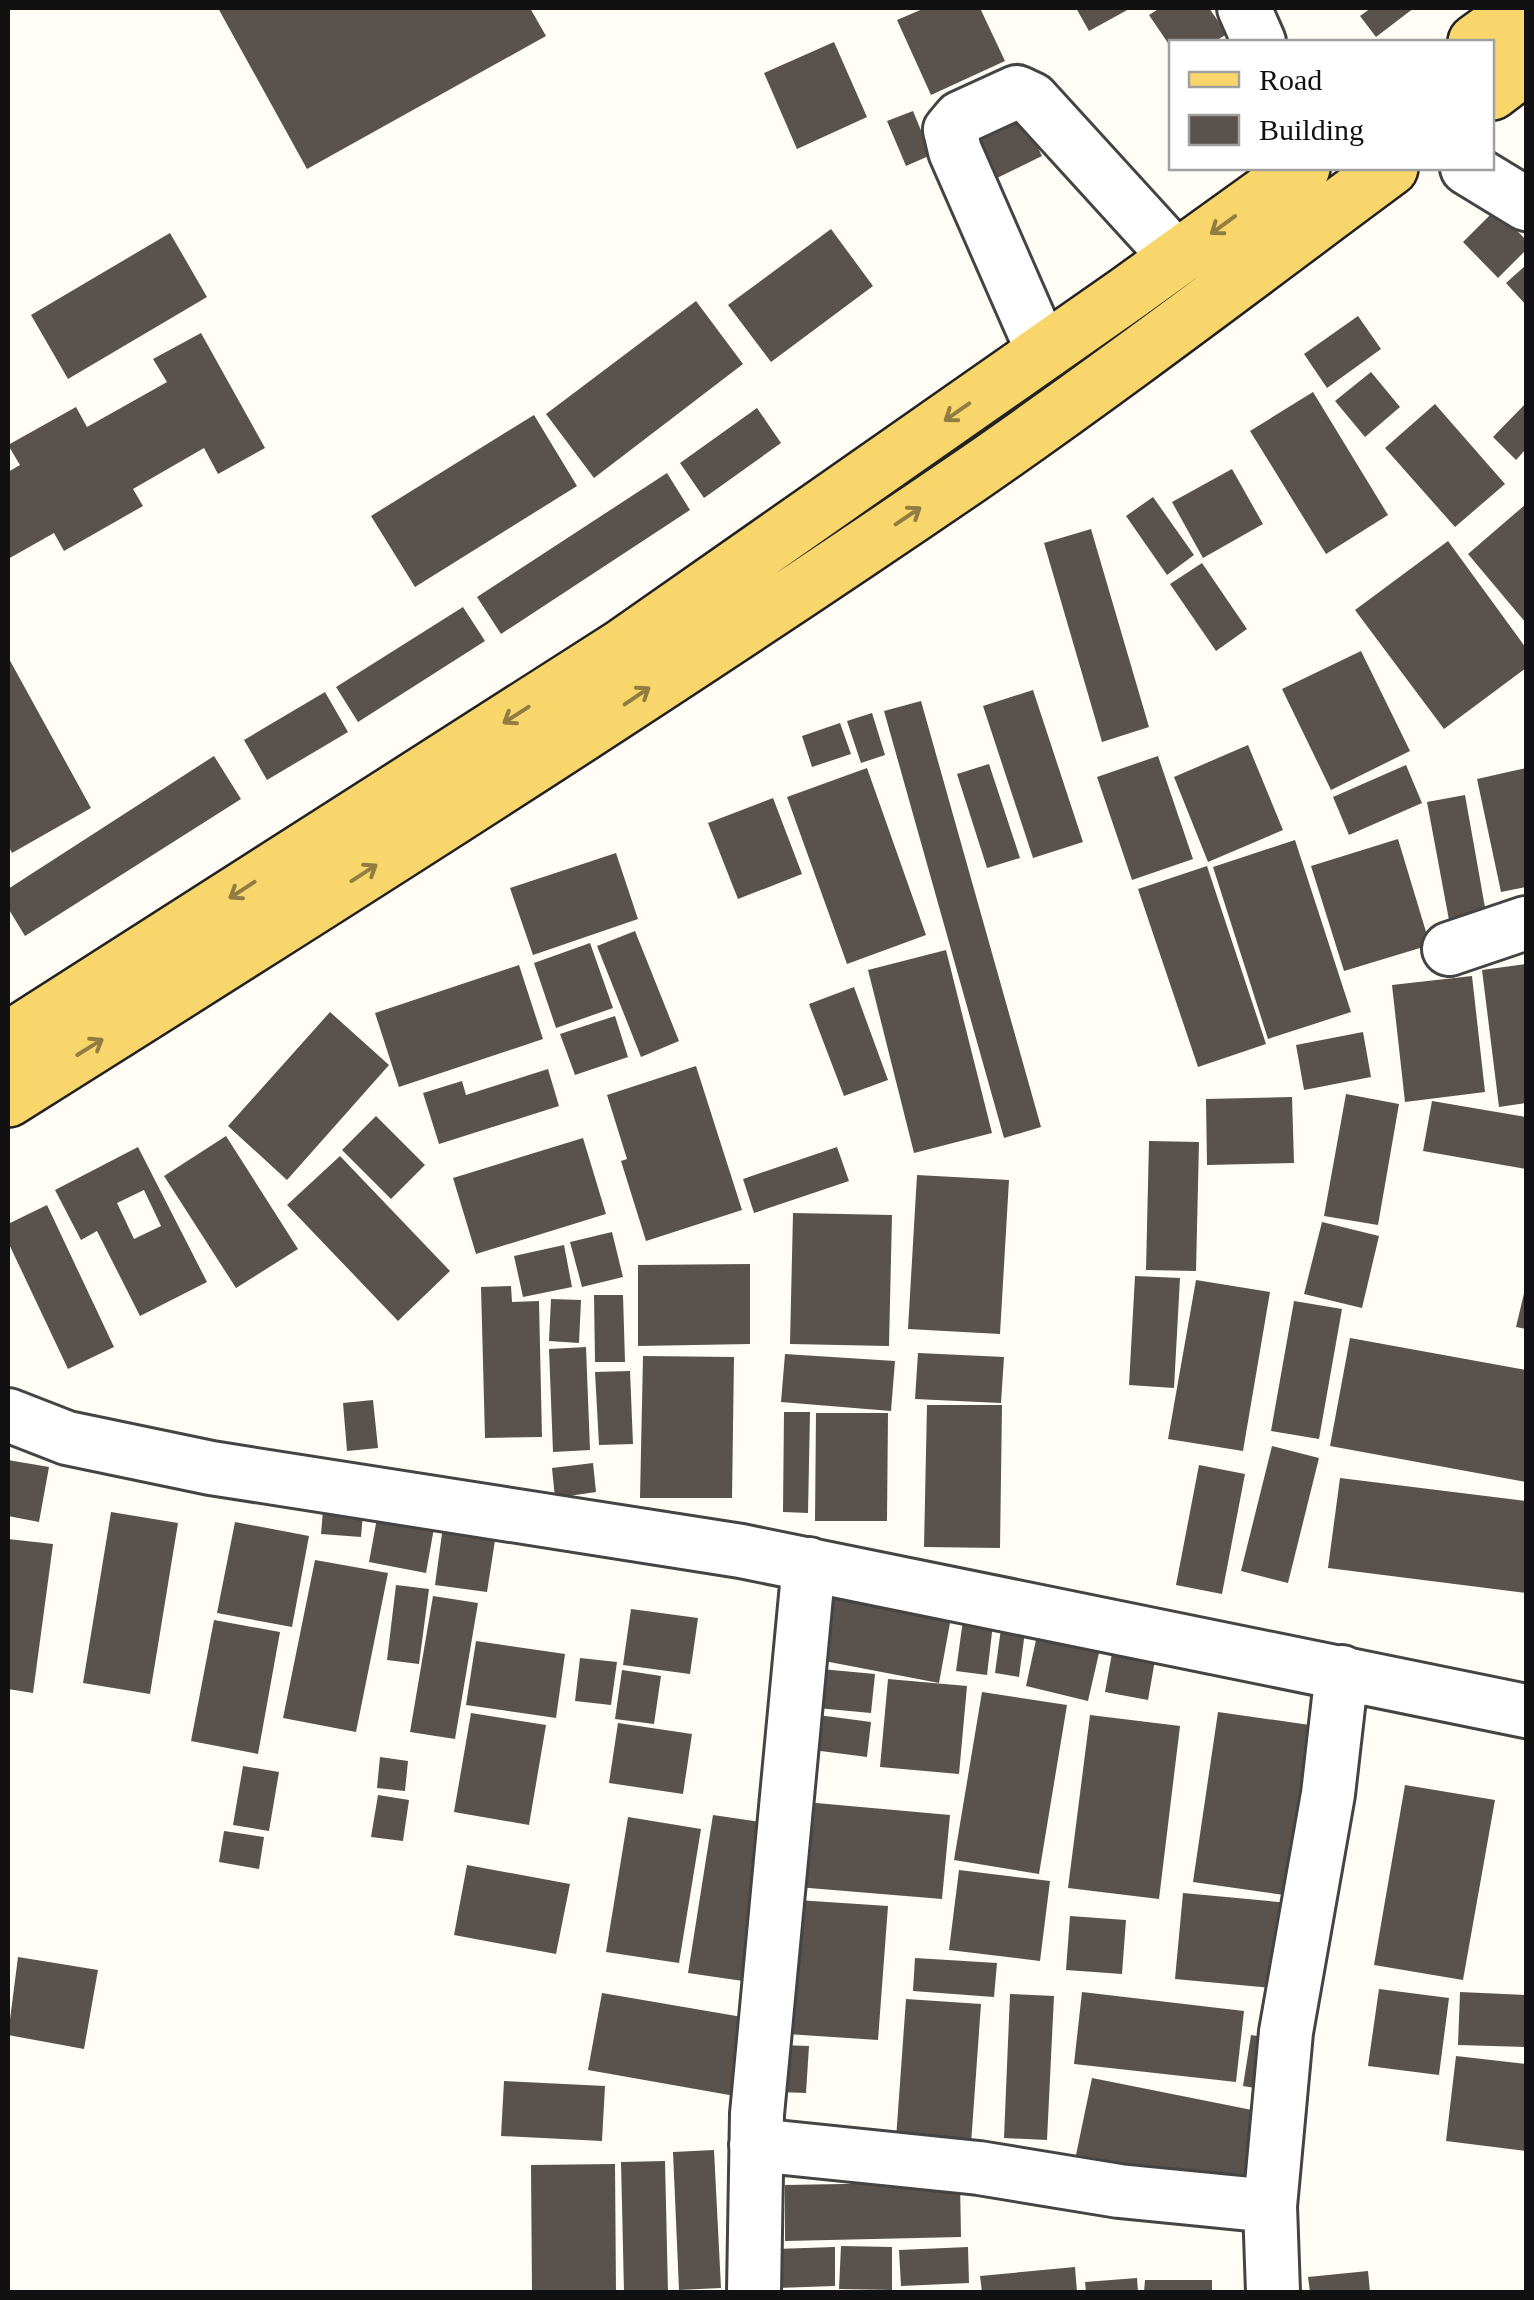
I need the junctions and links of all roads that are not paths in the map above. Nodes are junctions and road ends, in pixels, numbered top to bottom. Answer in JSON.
{"nodes":[{"id":1,"x":1244,"y":8,"type":"edge"},
{"id":2,"x":1523,"y":8,"type":"edge"},
{"id":3,"x":1258,"y":40,"type":"edge"},
{"id":4,"x":1479,"y":40,"type":"edge"},
{"id":5,"x":1526,"y":66,"type":"edge"},
{"id":6,"x":1494,"y":90,"type":"edge"},
{"id":7,"x":1299,"y":170,"type":"edge"},
{"id":8,"x":1387,"y":170,"type":"edge"},
{"id":9,"x":1470,"y":170,"type":"edge"},
{"id":10,"x":1526,"y":204,"type":"edge"},
{"id":11,"x":1176,"y":258,"type":"junction"},
{"id":12,"x":1043,"y":352,"type":"junction"},
{"id":13,"x":1526,"y":923,"type":"edge"},
{"id":14,"x":1449,"y":948,"type":"dead end"},
{"id":15,"x":8,"y":1040,"type":"edge"},
{"id":16,"x":8,"y":1099,"type":"edge"},
{"id":17,"x":8,"y":1415,"type":"edge"},
{"id":18,"x":808,"y":1564,"type":"junction"},
{"id":19,"x":1342,"y":1672,"type":"junction"},
{"id":20,"x":1526,"y":1712,"type":"edge"},
{"id":21,"x":756,"y":2145,"type":"junction"},
{"id":22,"x":1270,"y":2206,"type":"junction"},
{"id":23,"x":754,"y":2292,"type":"edge"},
{"id":24,"x":1273,"y":2292,"type":"edge"}],
"edges":[{"from":1,"to":3,"type":"street"},
{"from":2,"to":4,"type":"main road"},
{"from":5,"to":6,"type":"main road"},
{"from":7,"to":11,"type":"main road","one_way":true},
{"from":16,"to":8,"type":"main road","one_way":true},
{"from":9,"to":10,"type":"street"},
{"from":11,"to":12,"type":"main road"},
{"from":11,"to":12,"type":"street"},
{"from":12,"to":15,"type":"main road","one_way":true},
{"from":13,"to":14,"type":"street"},
{"from":17,"to":18,"type":"street"},
{"from":18,"to":19,"type":"street"},
{"from":18,"to":21,"type":"street"},
{"from":19,"to":20,"type":"street"},
{"from":19,"to":22,"type":"street"},
{"from":21,"to":22,"type":"street"},
{"from":21,"to":23,"type":"street"},
{"from":22,"to":24,"type":"street"}]}
